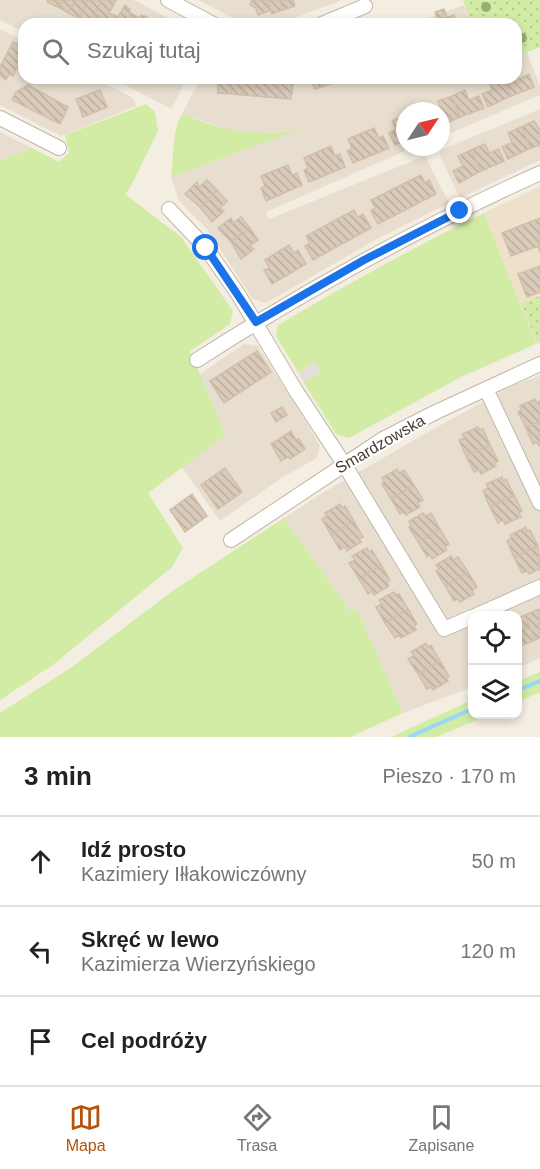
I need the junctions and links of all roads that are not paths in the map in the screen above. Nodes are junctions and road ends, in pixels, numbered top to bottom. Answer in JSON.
{"nodes":[{"id":1,"x":168,"y":0,"type":"edge"},
{"id":2,"x":365,"y":6,"type":"dead end"},
{"id":3,"x":202,"y":18,"type":"edge"},
{"id":4,"x":336,"y":18,"type":"edge"},
{"id":5,"x":0,"y":118,"type":"edge"},
{"id":6,"x":59,"y":148,"type":"dead end"},
{"id":7,"x":540,"y":173,"type":"edge"},
{"id":8,"x":169,"y":209,"type":"dead end"},
{"id":9,"x":256,"y":322,"type":"junction"},
{"id":10,"x":197,"y":360,"type":"dead end"},
{"id":11,"x":540,"y":364,"type":"edge"},
{"id":12,"x":486,"y":389,"type":"junction"},
{"id":13,"x":344,"y":464,"type":"junction"},
{"id":14,"x":540,"y":503,"type":"edge"},
{"id":15,"x":231,"y":540,"type":"dead end"},
{"id":16,"x":540,"y":588,"type":"edge"},
{"id":17,"x":486,"y":611,"type":"edge"},
{"id":18,"x":468,"y":619,"type":"edge"}],
"edges":[{"from":1,"to":3,"type":"street"},
{"from":2,"to":4,"type":"street"},
{"from":5,"to":6,"type":"street"},
{"from":7,"to":9,"type":"street"},
{"from":8,"to":9,"type":"street"},
{"from":9,"to":10,"type":"street"},
{"from":9,"to":13,"type":"street"},
{"from":11,"to":12,"type":"street","name":"Smardzowska"},
{"from":12,"to":13,"type":"street","name":"Smardzowska"},
{"from":12,"to":14,"type":"street"},
{"from":13,"to":15,"type":"street","name":"Smardzowska"},
{"from":13,"to":18,"type":"street"},
{"from":16,"to":17,"type":"street"}]}
